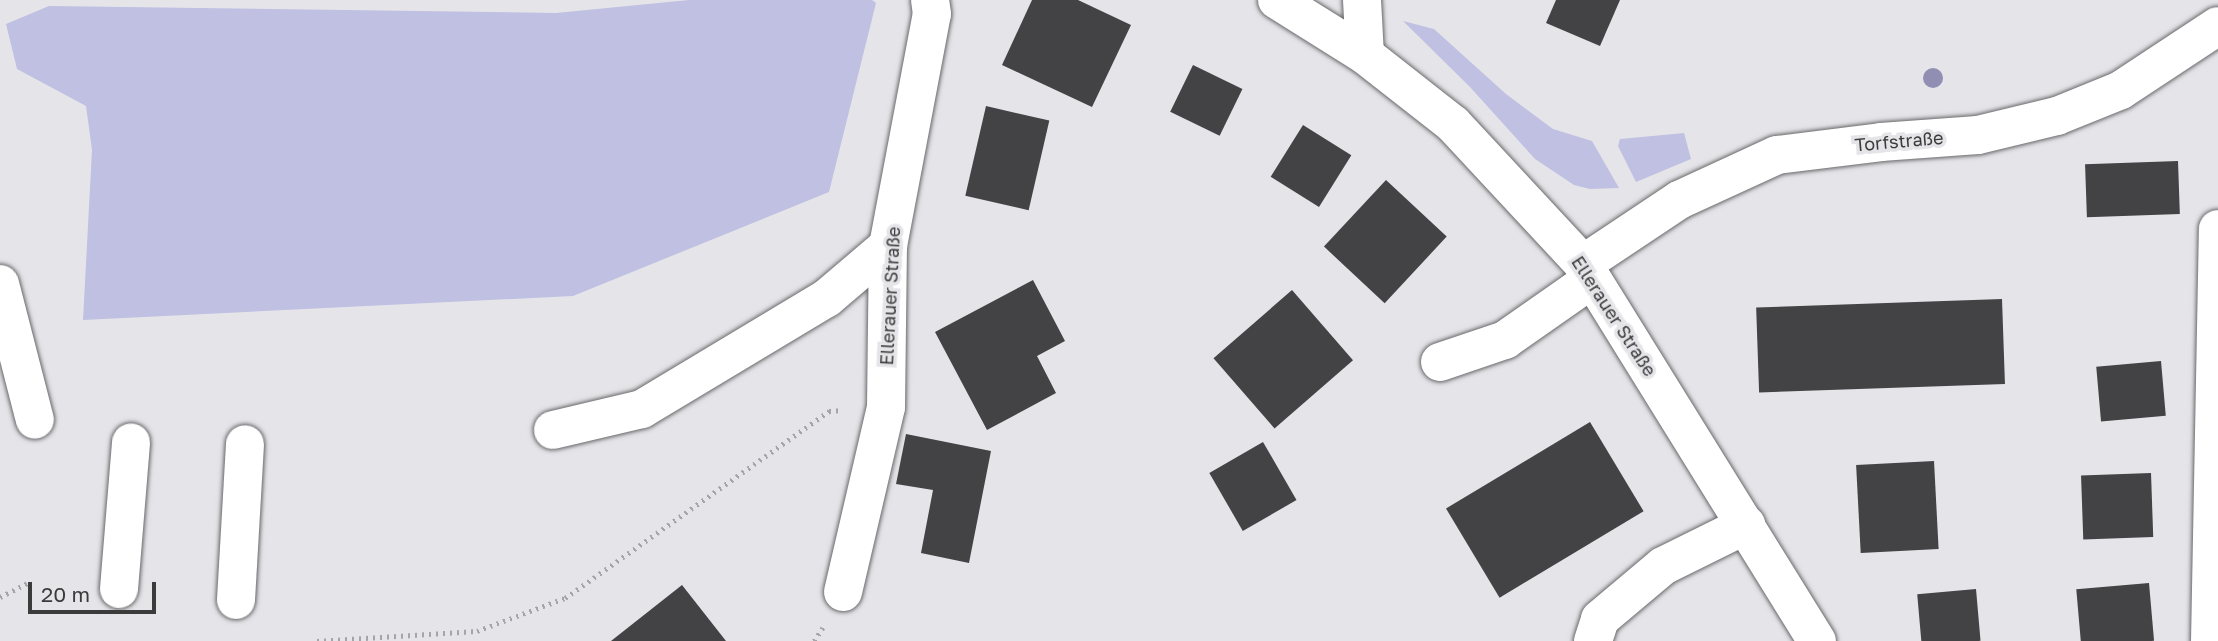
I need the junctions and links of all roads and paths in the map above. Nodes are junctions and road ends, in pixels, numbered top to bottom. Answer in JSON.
{"nodes":[{"id":1,"x":930,"y":0,"type":"edge"},
{"id":2,"x":1277,"y":0,"type":"edge"},
{"id":3,"x":1362,"y":0,"type":"edge"},
{"id":4,"x":2218,"y":26,"type":"edge"},
{"id":5,"x":1365,"y":55,"type":"junction"},
{"id":6,"x":2218,"y":229,"type":"edge"},
{"id":7,"x":888,"y":246,"type":"junction"},
{"id":8,"x":1588,"y":271,"type":"junction"},
{"id":9,"x":0,"y":284,"type":"edge"},
{"id":10,"x":2217,"y":307,"type":"edge"},
{"id":11,"x":1440,"y":362,"type":"dead end"},
{"id":12,"x":886,"y":407,"type":"junction"},
{"id":13,"x":35,"y":420,"type":"dead end"},
{"id":14,"x":554,"y":430,"type":"dead end"},
{"id":15,"x":131,"y":442,"type":"dead end"},
{"id":16,"x":245,"y":444,"type":"dead end"},
{"id":17,"x":1746,"y":525,"type":"junction"},
{"id":18,"x":29,"y":582,"type":"dead end"},
{"id":19,"x":119,"y":589,"type":"dead end"},
{"id":20,"x":843,"y":592,"type":"dead end"},
{"id":21,"x":0,"y":597,"type":"edge"},
{"id":22,"x":236,"y":600,"type":"dead end"},
{"id":23,"x":317,"y":641,"type":"edge"},
{"id":24,"x":1593,"y":641,"type":"edge"},
{"id":25,"x":1817,"y":641,"type":"edge"},
{"id":26,"x":2210,"y":641,"type":"edge"}],
"edges":[{"from":1,"to":7,"type":"street","name":"Ellerauer Straße"},
{"from":2,"to":5,"type":"street","name":"Ellerauer Straße"},
{"from":3,"to":5,"type":"street"},
{"from":4,"to":8,"type":"street","name":"Torfstraße"},
{"from":5,"to":8,"type":"street","name":"Ellerauer Straße"},
{"from":6,"to":10,"type":"street"},
{"from":7,"to":12,"type":"street","name":"Ellerauer Straße"},
{"from":7,"to":14,"type":"street"},
{"from":8,"to":11,"type":"street","name":"Torfstraße"},
{"from":8,"to":17,"type":"street","name":"Ellerauer Straße"},
{"from":9,"to":13,"type":"street"},
{"from":10,"to":26,"type":"street"},
{"from":12,"to":20,"type":"street","name":"Ellerauer Straße"},
{"from":12,"to":23,"type":"path"},
{"from":15,"to":19,"type":"street"},
{"from":16,"to":22,"type":"street"},
{"from":17,"to":24,"type":"street"},
{"from":17,"to":25,"type":"street","name":"Ellerauer Straße"},
{"from":18,"to":21,"type":"path"}]}
